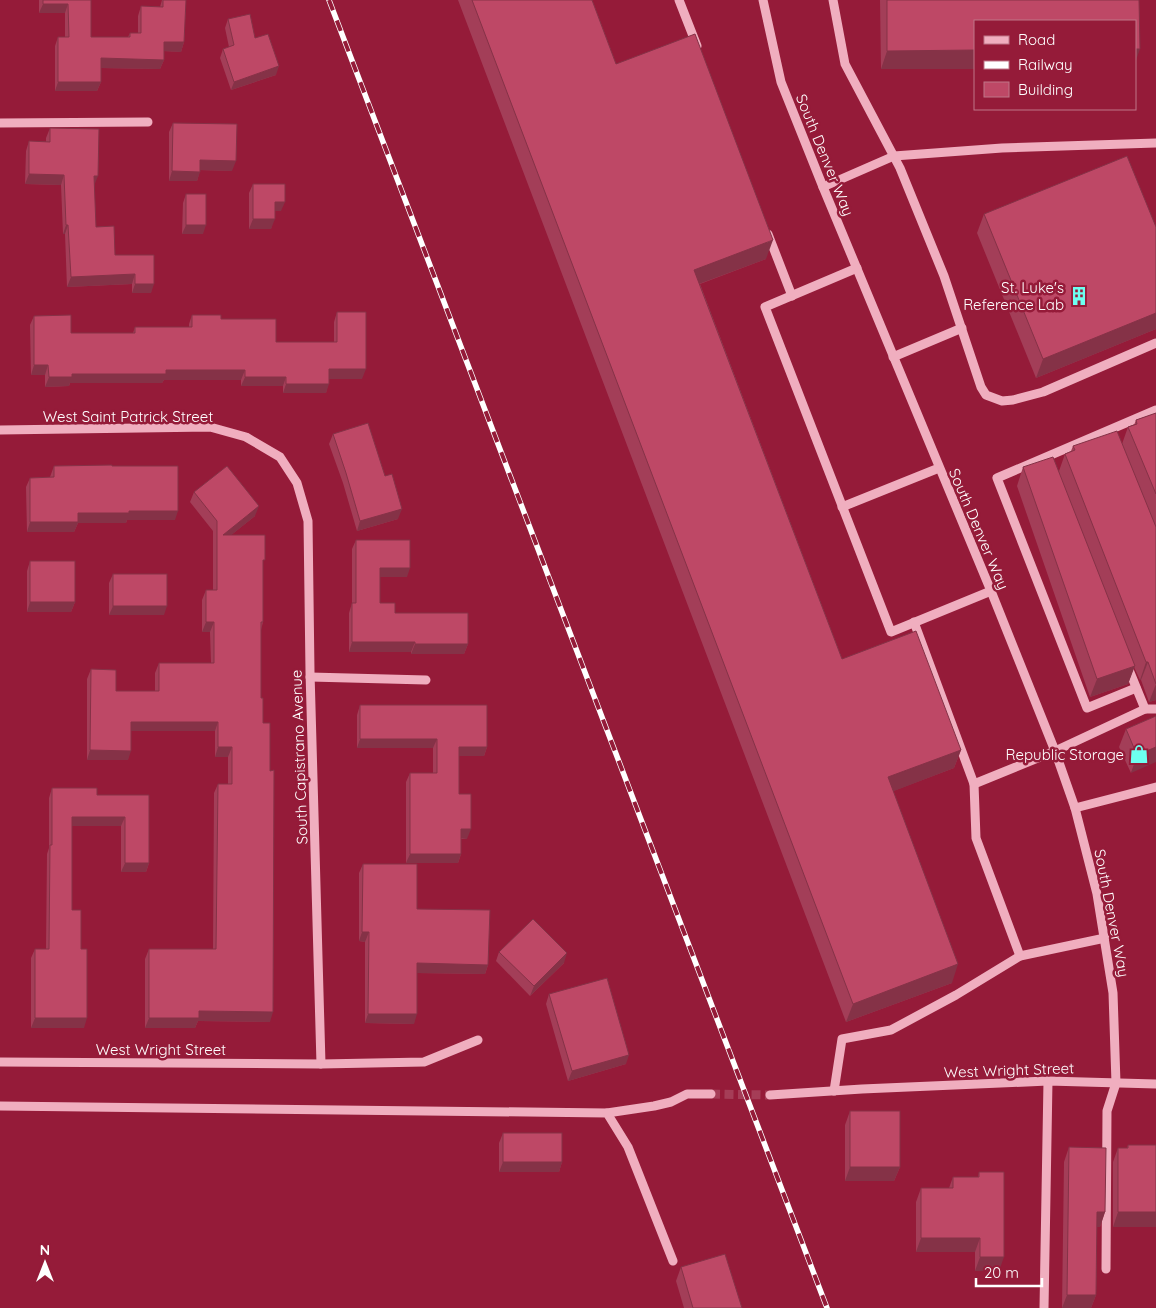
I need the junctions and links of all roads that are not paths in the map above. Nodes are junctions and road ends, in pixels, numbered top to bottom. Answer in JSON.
{"nodes":[{"id":1,"x":679,"y":0,"type":"edge"},
{"id":2,"x":763,"y":0,"type":"edge"},
{"id":3,"x":833,"y":0,"type":"edge"},
{"id":4,"x":700,"y":56,"type":"edge"},
{"id":5,"x":148,"y":122,"type":"dead end"},
{"id":6,"x":0,"y":123,"type":"edge"},
{"id":7,"x":1156,"y":142,"type":"edge"},
{"id":8,"x":894,"y":156,"type":"junction"},
{"id":9,"x":823,"y":187,"type":"junction"},
{"id":10,"x":764,"y":222,"type":"edge"},
{"id":11,"x":857,"y":268,"type":"junction"},
{"id":12,"x":792,"y":296,"type":"junction"},
{"id":13,"x":962,"y":328,"type":"junction"},
{"id":14,"x":1156,"y":343,"type":"edge"},
{"id":15,"x":893,"y":357,"type":"junction"},
{"id":16,"x":1156,"y":410,"type":"edge"},
{"id":17,"x":0,"y":430,"type":"edge"},
{"id":18,"x":280,"y":456,"type":"joint"},
{"id":19,"x":1046,"y":457,"type":"junction"},
{"id":20,"x":1050,"y":466,"type":"edge"},
{"id":21,"x":939,"y":468,"type":"junction"},
{"id":22,"x":842,"y":506,"type":"junction"},
{"id":23,"x":991,"y":592,"type":"junction"},
{"id":24,"x":914,"y":622,"type":"junction"},
{"id":25,"x":1126,"y":661,"type":"edge"},
{"id":26,"x":310,"y":677,"type":"junction"},
{"id":27,"x":426,"y":680,"type":"dead end"},
{"id":28,"x":1136,"y":688,"type":"junction"},
{"id":29,"x":1156,"y":708,"type":"edge"},
{"id":30,"x":1146,"y":709,"type":"junction"},
{"id":31,"x":1055,"y":751,"type":"junction"},
{"id":32,"x":974,"y":784,"type":"junction"},
{"id":33,"x":1156,"y":787,"type":"edge"},
{"id":34,"x":1075,"y":808,"type":"junction"},
{"id":35,"x":1105,"y":938,"type":"junction"},
{"id":36,"x":1020,"y":956,"type":"junction"},
{"id":37,"x":478,"y":1040,"type":"dead end"},
{"id":38,"x":0,"y":1062,"type":"edge"},
{"id":39,"x":321,"y":1064,"type":"junction"},
{"id":40,"x":1048,"y":1082,"type":"junction"},
{"id":41,"x":1116,"y":1083,"type":"junction"},
{"id":42,"x":1156,"y":1084,"type":"edge"},
{"id":43,"x":834,"y":1091,"type":"junction"},
{"id":44,"x":711,"y":1094,"type":"tunnel mouth"},
{"id":45,"x":770,"y":1095,"type":"tunnel mouth"},
{"id":46,"x":0,"y":1106,"type":"edge"},
{"id":47,"x":607,"y":1113,"type":"junction"},
{"id":48,"x":673,"y":1261,"type":"dead end"},
{"id":49,"x":1106,"y":1269,"type":"dead end"},
{"id":50,"x":1044,"y":1308,"type":"edge"}],
"edges":[{"from":1,"to":4,"type":"street"},
{"from":2,"to":9,"type":"street","name":"South Denver Way"},
{"from":3,"to":8,"type":"street"},
{"from":5,"to":6,"type":"street"},
{"from":7,"to":8,"type":"street"},
{"from":8,"to":9,"type":"street"},
{"from":8,"to":13,"type":"street"},
{"from":9,"to":11,"type":"street","name":"South Denver Way"},
{"from":10,"to":12,"type":"street"},
{"from":11,"to":12,"type":"street"},
{"from":11,"to":15,"type":"street","name":"South Denver Way"},
{"from":12,"to":22,"type":"street"},
{"from":13,"to":14,"type":"street"},
{"from":13,"to":15,"type":"street"},
{"from":15,"to":21,"type":"street","name":"South Denver Way"},
{"from":16,"to":19,"type":"street"},
{"from":17,"to":18,"type":"street","name":"West Saint Patrick Street"},
{"from":18,"to":26,"type":"street","name":"South Capistrano Avenue"},
{"from":19,"to":20,"type":"street"},
{"from":19,"to":28,"type":"street"},
{"from":21,"to":22,"type":"street"},
{"from":21,"to":23,"type":"street","name":"South Denver Way"},
{"from":22,"to":24,"type":"street"},
{"from":23,"to":24,"type":"street"},
{"from":23,"to":31,"type":"street","name":"South Denver Way"},
{"from":24,"to":32,"type":"street"},
{"from":25,"to":28,"type":"street"},
{"from":26,"to":27,"type":"street"},
{"from":26,"to":39,"type":"street","name":"South Capistrano Avenue"},
{"from":28,"to":30,"type":"street"},
{"from":29,"to":30,"type":"street"},
{"from":30,"to":31,"type":"street"},
{"from":31,"to":32,"type":"street"},
{"from":31,"to":34,"type":"street","name":"South Denver Way"},
{"from":32,"to":36,"type":"street"},
{"from":33,"to":34,"type":"street"},
{"from":34,"to":35,"type":"street","name":"South Denver Way"},
{"from":35,"to":36,"type":"street"},
{"from":35,"to":41,"type":"street","name":"South Denver Way"},
{"from":36,"to":43,"type":"street"},
{"from":37,"to":39,"type":"street","name":"West Wright Street"},
{"from":38,"to":39,"type":"street","name":"West Wright Street"},
{"from":40,"to":41,"type":"street","name":"West Wright Street"},
{"from":40,"to":43,"type":"street","name":"West Wright Street"},
{"from":40,"to":50,"type":"street"},
{"from":41,"to":42,"type":"street","name":"West Wright Street"},
{"from":41,"to":49,"type":"street","name":"South Denver Way"},
{"from":43,"to":45,"type":"street","name":"West Wright Street"},
{"from":44,"to":47,"type":"street"},
{"from":46,"to":47,"type":"street"},
{"from":47,"to":48,"type":"street"}]}
